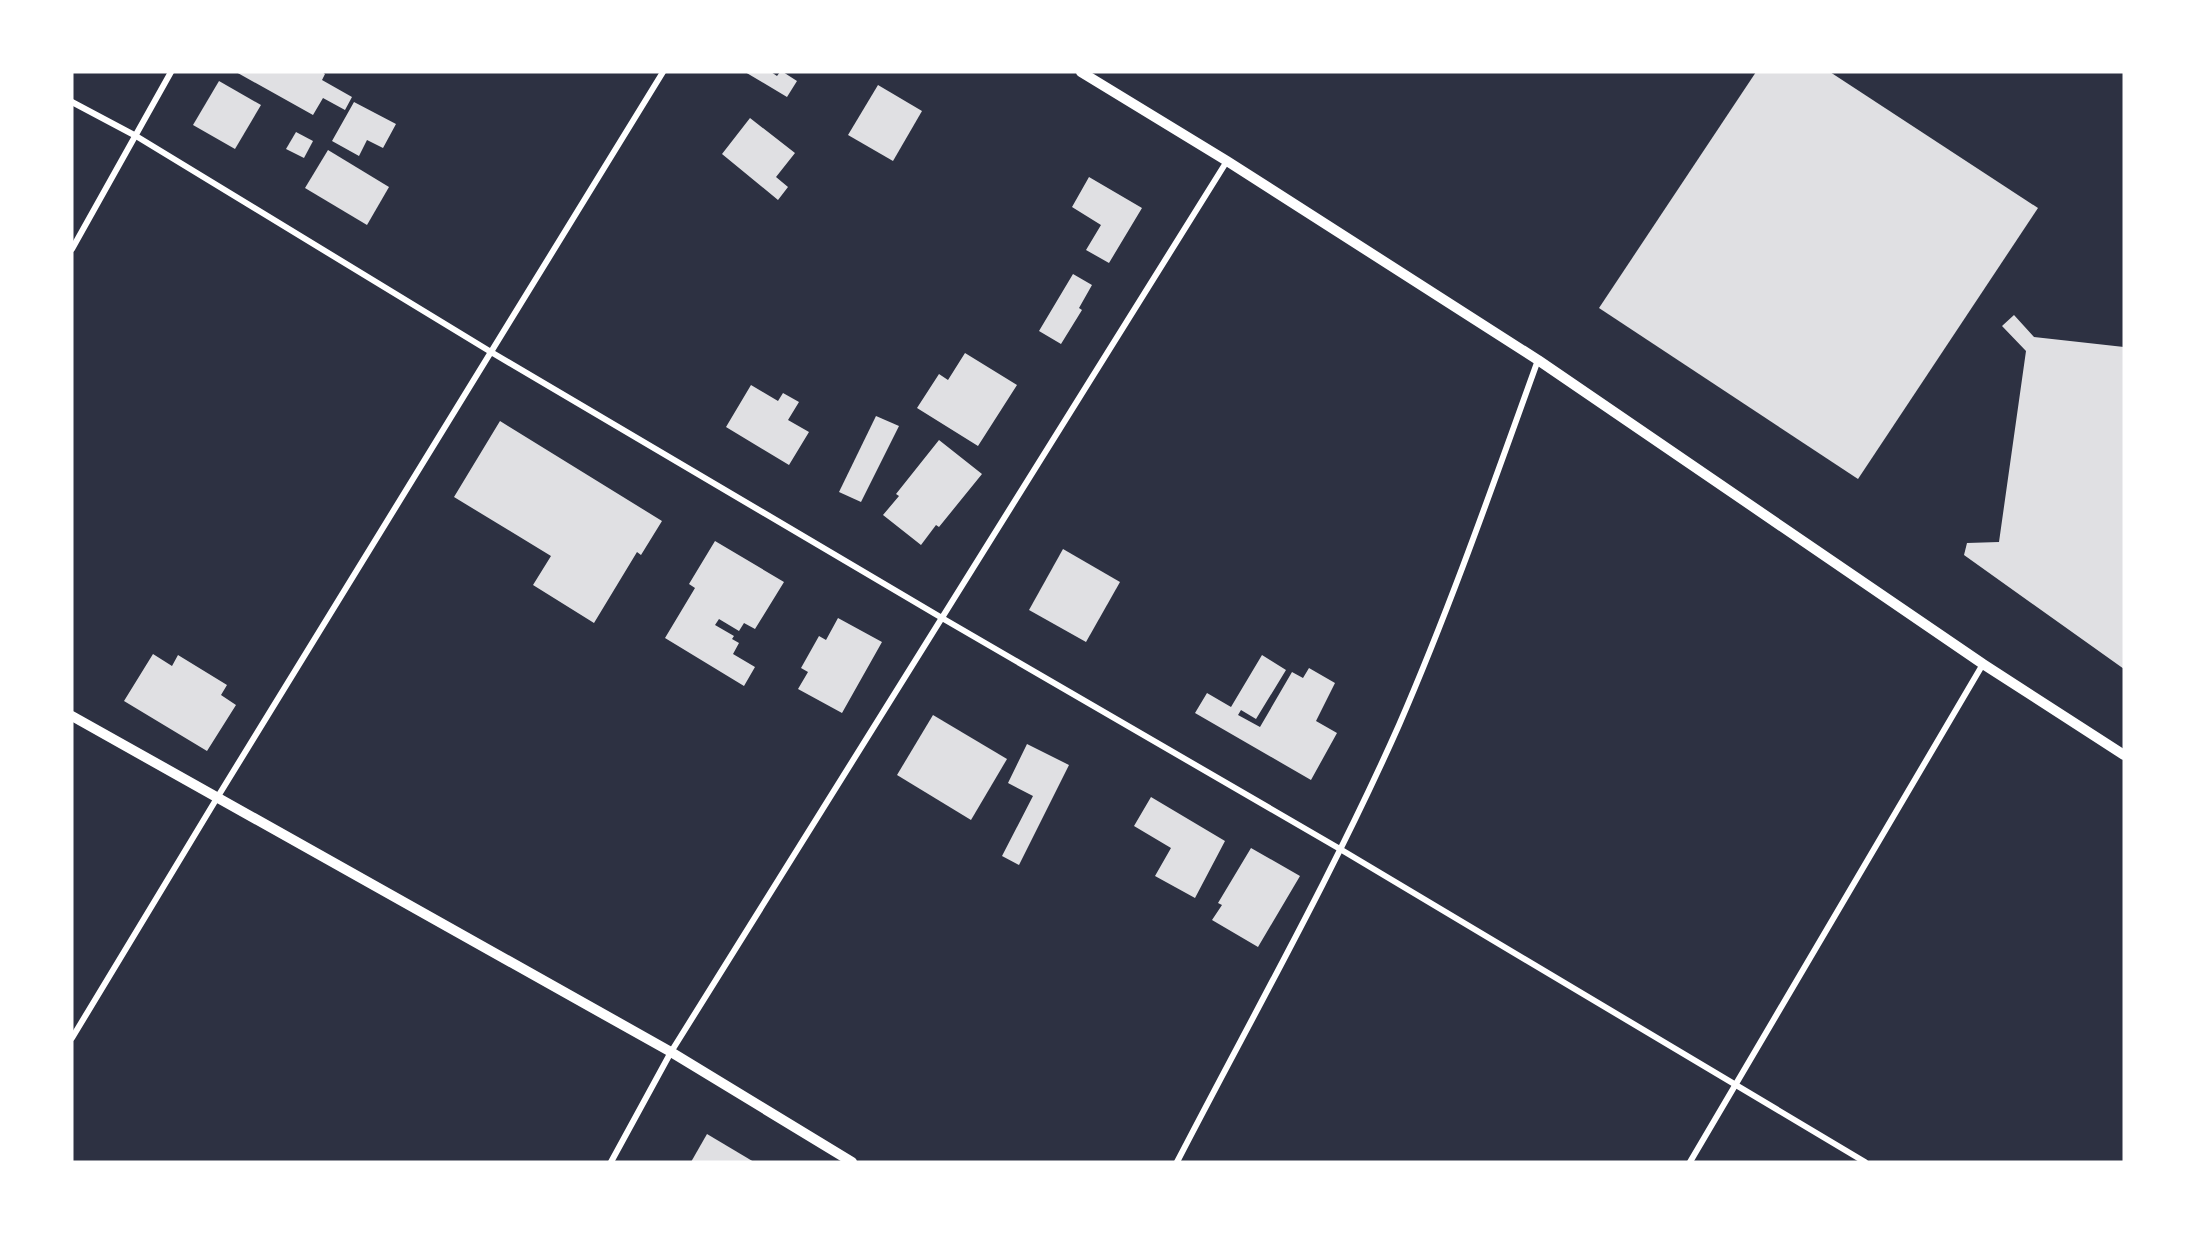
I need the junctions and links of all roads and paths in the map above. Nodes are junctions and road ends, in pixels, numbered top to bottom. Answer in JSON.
{"nodes":[{"id":1,"x":171,"y":72,"type":"edge"},
{"id":2,"x":663,"y":72,"type":"edge"},
{"id":3,"x":1081,"y":72,"type":"edge"},
{"id":4,"x":72,"y":102,"type":"edge"},
{"id":5,"x":136,"y":136,"type":"junction"},
{"id":6,"x":1227,"y":161,"type":"junction"},
{"id":7,"x":72,"y":249,"type":"edge"},
{"id":8,"x":491,"y":352,"type":"junction"},
{"id":9,"x":1538,"y":360,"type":"junction"},
{"id":10,"x":942,"y":618,"type":"junction"},
{"id":11,"x":1983,"y":664,"type":"junction"},
{"id":12,"x":72,"y":716,"type":"edge"},
{"id":13,"x":2124,"y":755,"type":"edge"},
{"id":14,"x":217,"y":798,"type":"junction"},
{"id":15,"x":1340,"y":849,"type":"junction"},
{"id":16,"x":72,"y":1038,"type":"edge"},
{"id":17,"x":671,"y":1052,"type":"junction"},
{"id":18,"x":1734,"y":1085,"type":"junction"},
{"id":19,"x":611,"y":1162,"type":"edge"},
{"id":20,"x":852,"y":1162,"type":"edge"},
{"id":21,"x":1176,"y":1162,"type":"edge"},
{"id":22,"x":1690,"y":1162,"type":"edge"},
{"id":23,"x":1865,"y":1162,"type":"edge"}],
"edges":[{"from":1,"to":5,"type":"street"},
{"from":2,"to":8,"type":"street"},
{"from":3,"to":6,"type":"street"},
{"from":4,"to":5,"type":"street"},
{"from":5,"to":7,"type":"street"},
{"from":5,"to":8,"type":"street"},
{"from":6,"to":9,"type":"street"},
{"from":6,"to":10,"type":"street"},
{"from":8,"to":10,"type":"street"},
{"from":8,"to":14,"type":"street"},
{"from":9,"to":11,"type":"street"},
{"from":9,"to":15,"type":"street"},
{"from":10,"to":15,"type":"street"},
{"from":10,"to":17,"type":"street"},
{"from":11,"to":13,"type":"street"},
{"from":11,"to":18,"type":"street"},
{"from":12,"to":14,"type":"street"},
{"from":14,"to":16,"type":"street"},
{"from":14,"to":17,"type":"street"},
{"from":15,"to":18,"type":"street"},
{"from":15,"to":21,"type":"street"},
{"from":17,"to":19,"type":"street"},
{"from":17,"to":20,"type":"street"},
{"from":18,"to":22,"type":"street"},
{"from":18,"to":23,"type":"street"}]}
